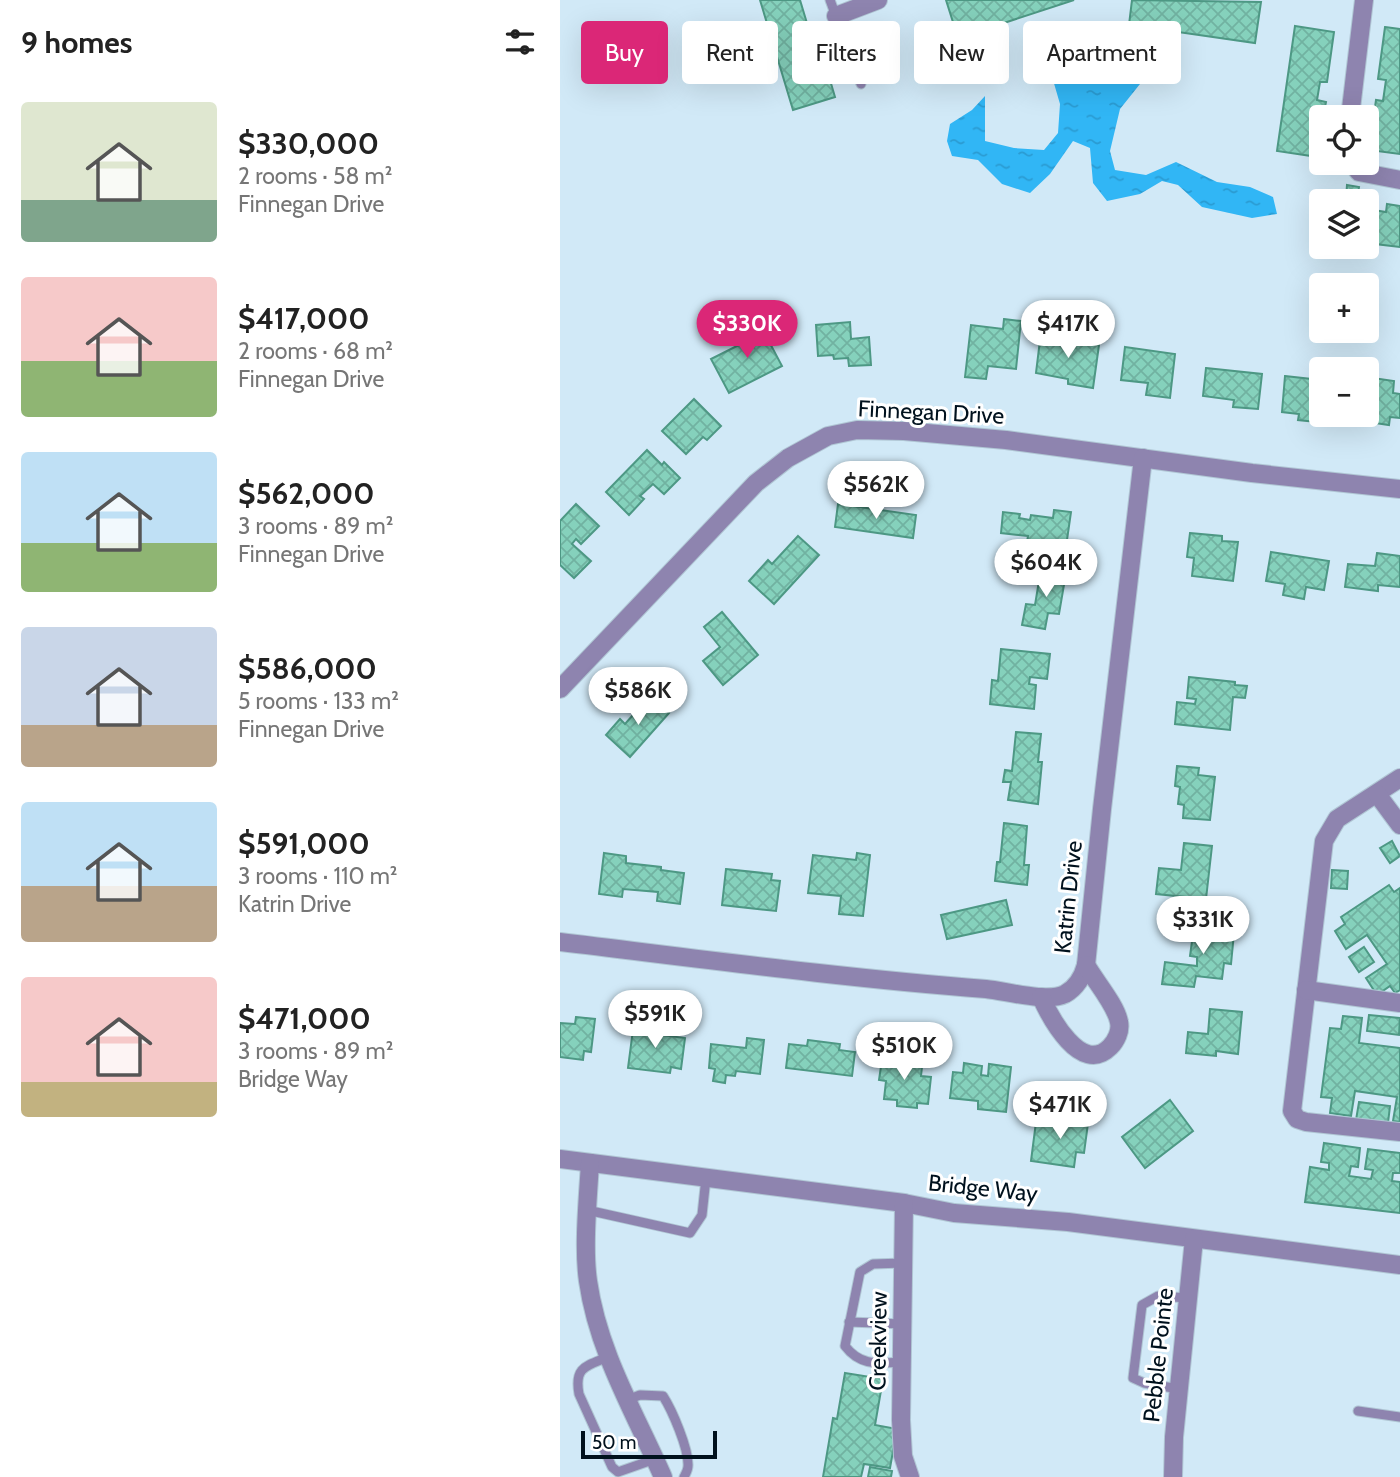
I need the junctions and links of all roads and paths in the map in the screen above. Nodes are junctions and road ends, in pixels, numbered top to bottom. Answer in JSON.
{"nodes":[{"id":1,"x":878,"y":0,"type":"edge"},
{"id":2,"x":1364,"y":0,"type":"edge"},
{"id":3,"x":833,"y":8,"type":"edge"},
{"id":4,"x":1351,"y":105,"type":"edge"},
{"id":5,"x":1374,"y":175,"type":"edge"},
{"id":6,"x":1400,"y":180,"type":"edge"},
{"id":7,"x":1143,"y":458,"type":"junction"},
{"id":8,"x":1400,"y":489,"type":"edge"},
{"id":9,"x":560,"y":689,"type":"edge"},
{"id":10,"x":1400,"y":778,"type":"edge"},
{"id":11,"x":1377,"y":794,"type":"junction"},
{"id":12,"x":1400,"y":825,"type":"edge"},
{"id":13,"x":560,"y":943,"type":"edge"},
{"id":14,"x":1087,"y":965,"type":"junction"},
{"id":15,"x":1306,"y":990,"type":"junction"},
{"id":16,"x":1041,"y":997,"type":"junction"},
{"id":17,"x":1400,"y":1003,"type":"edge"},
{"id":18,"x":1400,"y":1132,"type":"edge"},
{"id":19,"x":560,"y":1158,"type":"edge"},
{"id":20,"x":590,"y":1163,"type":"junction"},
{"id":21,"x":706,"y":1178,"type":"junction"},
{"id":22,"x":904,"y":1203,"type":"junction"},
{"id":23,"x":587,"y":1210,"type":"junction"},
{"id":24,"x":1195,"y":1239,"type":"junction"},
{"id":25,"x":904,"y":1263,"type":"junction"},
{"id":26,"x":1400,"y":1265,"type":"edge"},
{"id":27,"x":1188,"y":1298,"type":"junction"},
{"id":28,"x":849,"y":1322,"type":"junction"},
{"id":29,"x":903,"y":1324,"type":"junction"},
{"id":30,"x":608,"y":1357,"type":"junction"},
{"id":31,"x":903,"y":1362,"type":"junction"},
{"id":32,"x":1179,"y":1389,"type":"junction"},
{"id":33,"x":627,"y":1401,"type":"junction"},
{"id":34,"x":1358,"y":1411,"type":"dead end"},
{"id":35,"x":1400,"y":1417,"type":"edge"},
{"id":36,"x":655,"y":1459,"type":"junction"},
{"id":37,"x":663,"y":1477,"type":"edge"},
{"id":38,"x":684,"y":1477,"type":"edge"},
{"id":39,"x":911,"y":1477,"type":"edge"},
{"id":40,"x":1173,"y":1477,"type":"edge"}],
"edges":[{"from":1,"to":3,"type":"street"},
{"from":2,"to":4,"type":"street"},
{"from":5,"to":6,"type":"street"},
{"from":7,"to":8,"type":"street","name":"Finnegan Drive"},
{"from":7,"to":9,"type":"street","name":"Finnegan Drive"},
{"from":7,"to":14,"type":"street","name":"Katrin Drive"},
{"from":10,"to":11,"type":"street"},
{"from":11,"to":12,"type":"street"},
{"from":11,"to":15,"type":"street"},
{"from":13,"to":16,"type":"street","name":"Katrin Drive"},
{"from":14,"to":16,"type":"street","name":"Katrin Drive"},
{"from":14,"to":16,"type":"street"},
{"from":15,"to":17,"type":"street"},
{"from":15,"to":18,"type":"street"},
{"from":19,"to":20,"type":"street","name":"Bridge Way"},
{"from":20,"to":21,"type":"street","name":"Bridge Way"},
{"from":20,"to":23,"type":"street"},
{"from":21,"to":22,"type":"street","name":"Bridge Way"},
{"from":21,"to":23,"type":"lane"},
{"from":22,"to":24,"type":"street","name":"Bridge Way"},
{"from":22,"to":25,"type":"street","name":"Creekview"},
{"from":23,"to":30,"type":"street"},
{"from":24,"to":26,"type":"street","name":"Bridge Way"},
{"from":24,"to":27,"type":"street","name":"Pebble Pointe"},
{"from":25,"to":28,"type":"lane"},
{"from":25,"to":29,"type":"street","name":"Creekview"},
{"from":27,"to":32,"type":"street","name":"Pebble Pointe"},
{"from":27,"to":32,"type":"lane"},
{"from":28,"to":29,"type":"lane"},
{"from":28,"to":31,"type":"lane"},
{"from":29,"to":31,"type":"street","name":"Creekview"},
{"from":30,"to":33,"type":"street"},
{"from":30,"to":36,"type":"lane"},
{"from":31,"to":39,"type":"street","name":"Creekview"},
{"from":32,"to":40,"type":"street","name":"Pebble Pointe"},
{"from":33,"to":36,"type":"street"},
{"from":33,"to":38,"type":"lane"},
{"from":34,"to":35,"type":"lane"},
{"from":36,"to":37,"type":"street"}]}
